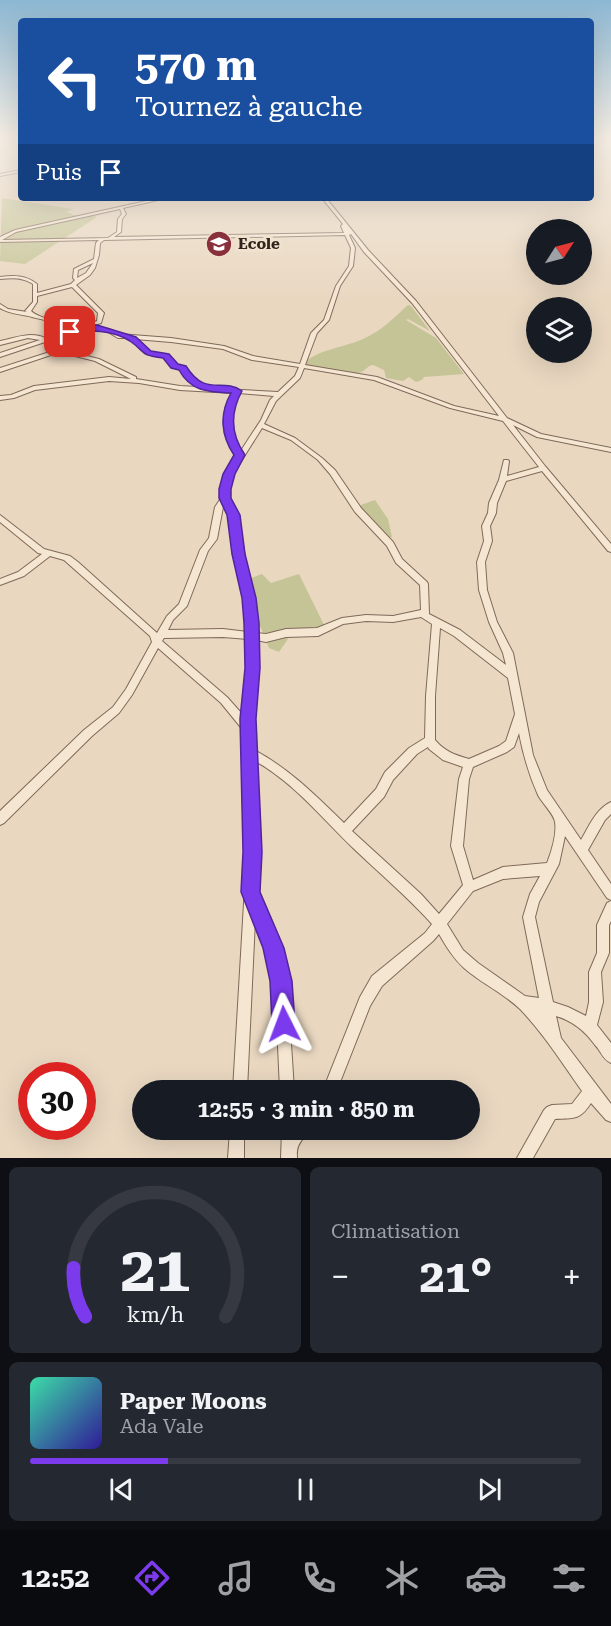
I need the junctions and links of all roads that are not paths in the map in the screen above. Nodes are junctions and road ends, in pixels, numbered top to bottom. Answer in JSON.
{"nodes":[{"id":1,"x":126,"y":201,"type":"edge"},
{"id":2,"x":152,"y":201,"type":"edge"},
{"id":3,"x":326,"y":201,"type":"edge"},
{"id":4,"x":122,"y":208,"type":"junction"},
{"id":5,"x":349,"y":234,"type":"junction"},
{"id":6,"x":106,"y":239,"type":"junction"},
{"id":7,"x":0,"y":240,"type":"edge"},
{"id":8,"x":94,"y":260,"type":"junction"},
{"id":9,"x":0,"y":278,"type":"edge"},
{"id":10,"x":75,"y":283,"type":"junction"},
{"id":11,"x":35,"y":295,"type":"junction"},
{"id":12,"x":0,"y":306,"type":"edge"},
{"id":13,"x":32,"y":315,"type":"junction"},
{"id":14,"x":86,"y":327,"type":"junction"},
{"id":15,"x":132,"y":339,"type":"junction"},
{"id":16,"x":46,"y":340,"type":"junction"},
{"id":17,"x":0,"y":343,"type":"edge"},
{"id":18,"x":64,"y":349,"type":"junction"},
{"id":19,"x":0,"y":355,"type":"edge"},
{"id":20,"x":303,"y":365,"type":"junction"},
{"id":21,"x":0,"y":370,"type":"edge"},
{"id":22,"x":139,"y":381,"type":"junction"},
{"id":23,"x":203,"y":388,"type":"junction"},
{"id":24,"x":237,"y":391,"type":"junction"},
{"id":25,"x":278,"y":394,"type":"junction"},
{"id":26,"x":0,"y":398,"type":"edge"},
{"id":27,"x":506,"y":420,"type":"junction"},
{"id":28,"x":260,"y":424,"type":"junction"},
{"id":29,"x":611,"y":450,"type":"edge"},
{"id":30,"x":240,"y":455,"type":"junction"},
{"id":31,"x":506,"y":460,"type":"dead end"},
{"id":32,"x":543,"y":468,"type":"junction"},
{"id":33,"x":503,"y":480,"type":"junction"},
{"id":34,"x":225,"y":498,"type":"junction"},
{"id":35,"x":0,"y":518,"type":"edge"},
{"id":36,"x":611,"y":549,"type":"edge"},
{"id":37,"x":49,"y":553,"type":"junction"},
{"id":38,"x":0,"y":582,"type":"edge"},
{"id":39,"x":424,"y":613,"type":"junction"},
{"id":40,"x":436,"y":623,"type":"junction"},
{"id":41,"x":159,"y":638,"type":"junction"},
{"id":42,"x":252,"y":638,"type":"junction"},
{"id":43,"x":513,"y":676,"type":"junction"},
{"id":44,"x":519,"y":716,"type":"junction"},
{"id":45,"x":249,"y":729,"type":"junction"},
{"id":46,"x":430,"y":740,"type":"junction"},
{"id":47,"x":250,"y":753,"type":"junction"},
{"id":48,"x":469,"y":764,"type":"junction"},
{"id":49,"x":611,"y":807,"type":"edge"},
{"id":50,"x":0,"y":819,"type":"edge"},
{"id":51,"x":561,"y":819,"type":"junction"},
{"id":52,"x":344,"y":832,"type":"junction"},
{"id":53,"x":581,"y":850,"type":"junction"},
{"id":54,"x":550,"y":869,"type":"junction"},
{"id":55,"x":469,"y":887,"type":"junction"},
{"id":56,"x":250,"y":892,"type":"junction"},
{"id":57,"x":611,"y":894,"type":"edge"},
{"id":58,"x":611,"y":907,"type":"edge"},
{"id":59,"x":439,"y":924,"type":"junction"},
{"id":60,"x":522,"y":1002,"type":"junction"},
{"id":61,"x":549,"y":1006,"type":"junction"},
{"id":62,"x":590,"y":1026,"type":"junction"},
{"id":63,"x":554,"y":1038,"type":"junction"},
{"id":64,"x":611,"y":1056,"type":"edge"},
{"id":65,"x":241,"y":1080,"type":"edge"},
{"id":66,"x":286,"y":1080,"type":"edge"},
{"id":67,"x":334,"y":1080,"type":"edge"},
{"id":68,"x":590,"y":1091,"type":"junction"},
{"id":69,"x":611,"y":1115,"type":"edge"},
{"id":70,"x":237,"y":1140,"type":"edge"},
{"id":71,"x":236,"y":1158,"type":"edge"},
{"id":72,"x":525,"y":1158,"type":"edge"}],
"edges":[{"from":1,"to":4,"type":"street"},
{"from":2,"to":4,"type":"street"},
{"from":3,"to":5,"type":"street"},
{"from":4,"to":6,"type":"street"},
{"from":4,"to":7,"type":"street"},
{"from":5,"to":6,"type":"street"},
{"from":5,"to":20,"type":"street"},
{"from":5,"to":27,"type":"street"},
{"from":6,"to":7,"type":"street"},
{"from":6,"to":8,"type":"street"},
{"from":8,"to":10,"type":"street"},
{"from":8,"to":10,"type":"street"},
{"from":9,"to":11,"type":"street"},
{"from":10,"to":11,"type":"street"},
{"from":10,"to":14,"type":"street"},
{"from":11,"to":13,"type":"street"},
{"from":12,"to":13,"type":"street"},
{"from":13,"to":14,"type":"street"},
{"from":14,"to":15,"type":"street"},
{"from":14,"to":16,"type":"street"},
{"from":15,"to":20,"type":"street"},
{"from":15,"to":23,"type":"street"},
{"from":16,"to":17,"type":"street"},
{"from":16,"to":18,"type":"street"},
{"from":16,"to":19,"type":"street"},
{"from":18,"to":21,"type":"street"},
{"from":18,"to":22,"type":"street"},
{"from":20,"to":25,"type":"street"},
{"from":20,"to":27,"type":"street"},
{"from":22,"to":23,"type":"street"},
{"from":22,"to":26,"type":"street"},
{"from":23,"to":24,"type":"street"},
{"from":24,"to":25,"type":"street"},
{"from":24,"to":30,"type":"street"},
{"from":25,"to":28,"type":"street"},
{"from":27,"to":29,"type":"street"},
{"from":27,"to":32,"type":"street"},
{"from":28,"to":30,"type":"street"},
{"from":28,"to":39,"type":"street"},
{"from":30,"to":34,"type":"street"},
{"from":31,"to":33,"type":"street"},
{"from":32,"to":33,"type":"street"},
{"from":32,"to":36,"type":"street"},
{"from":33,"to":43,"type":"street"},
{"from":34,"to":41,"type":"street"},
{"from":34,"to":42,"type":"street"},
{"from":35,"to":37,"type":"street"},
{"from":37,"to":38,"type":"street"},
{"from":37,"to":41,"type":"street"},
{"from":39,"to":40,"type":"street"},
{"from":39,"to":42,"type":"street"},
{"from":40,"to":43,"type":"street"},
{"from":40,"to":46,"type":"street"},
{"from":41,"to":42,"type":"street"},
{"from":41,"to":45,"type":"street"},
{"from":41,"to":50,"type":"street"},
{"from":42,"to":45,"type":"street"},
{"from":43,"to":44,"type":"street"},
{"from":44,"to":48,"type":"street"},
{"from":44,"to":51,"type":"street"},
{"from":45,"to":47,"type":"street"},
{"from":46,"to":48,"type":"street"},
{"from":46,"to":52,"type":"street"},
{"from":47,"to":52,"type":"street"},
{"from":47,"to":56,"type":"street"},
{"from":48,"to":55,"type":"street"},
{"from":49,"to":53,"type":"street"},
{"from":51,"to":53,"type":"street"},
{"from":51,"to":54,"type":"street"},
{"from":52,"to":59,"type":"street"},
{"from":53,"to":57,"type":"street"},
{"from":54,"to":55,"type":"street"},
{"from":54,"to":61,"type":"street"},
{"from":55,"to":59,"type":"street"},
{"from":56,"to":65,"type":"street"},
{"from":56,"to":66,"type":"street"},
{"from":58,"to":62,"type":"street"},
{"from":59,"to":60,"type":"street"},
{"from":59,"to":67,"type":"street"},
{"from":60,"to":61,"type":"street"},
{"from":60,"to":63,"type":"street"},
{"from":61,"to":62,"type":"street"},
{"from":61,"to":63,"type":"street"},
{"from":62,"to":64,"type":"street"},
{"from":63,"to":68,"type":"street"},
{"from":68,"to":69,"type":"street"},
{"from":68,"to":72,"type":"street"},
{"from":70,"to":71,"type":"street"}]}
